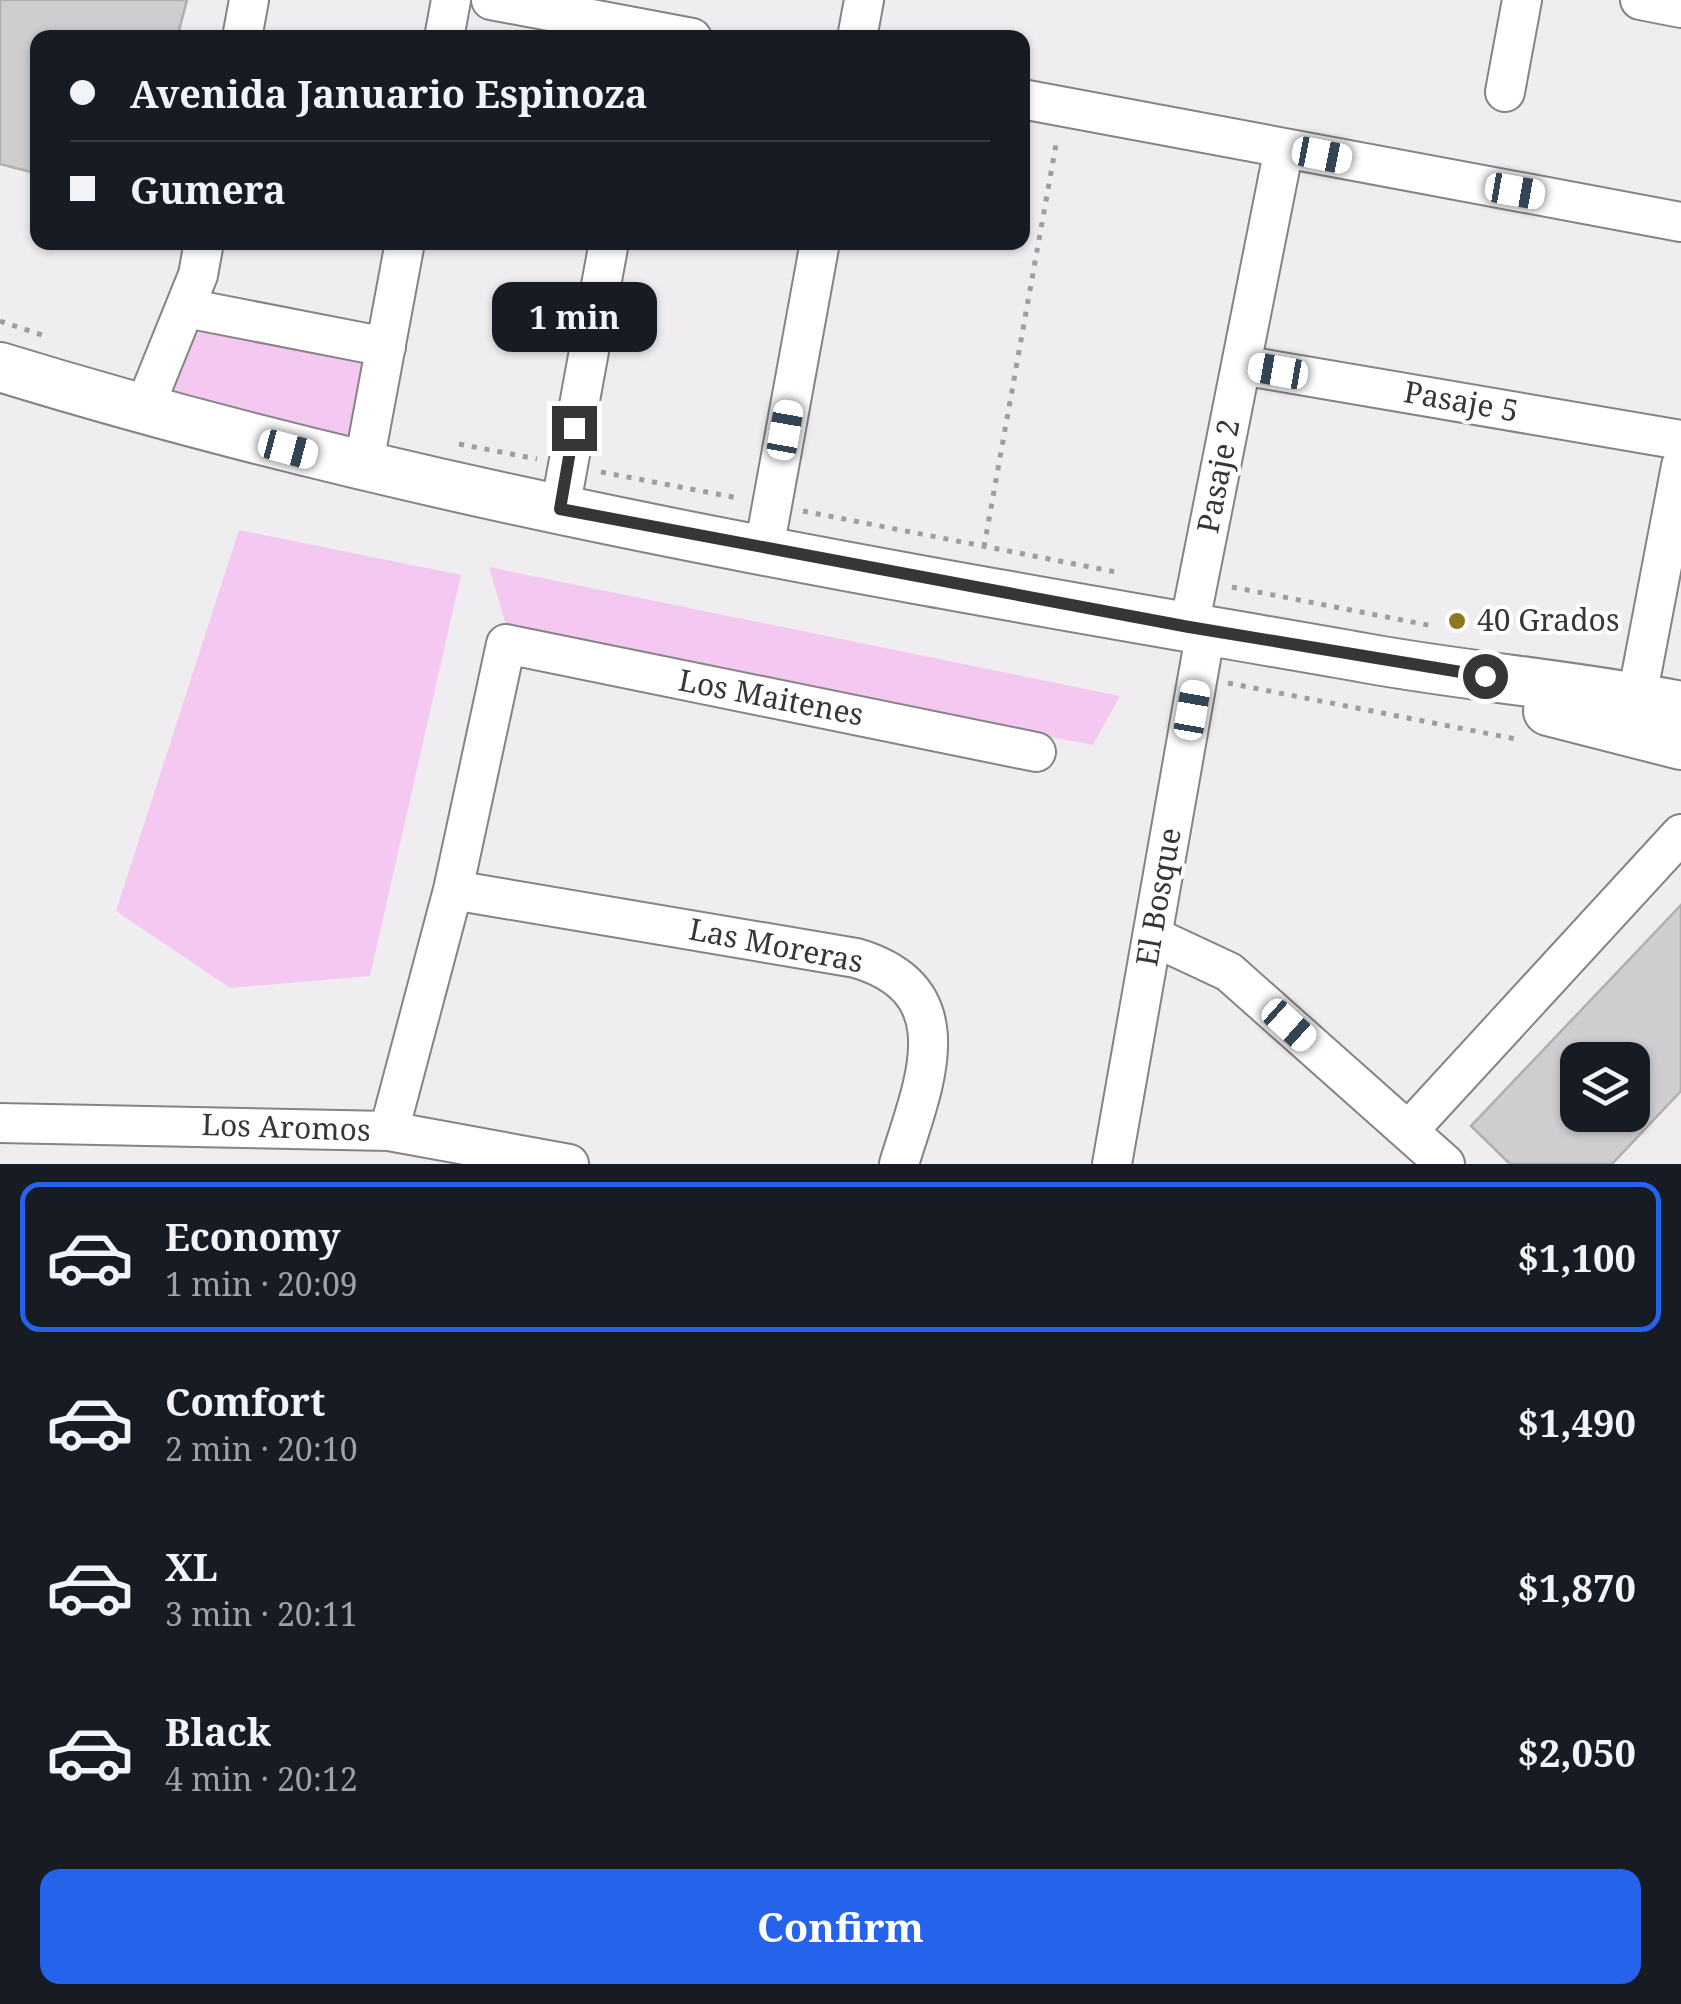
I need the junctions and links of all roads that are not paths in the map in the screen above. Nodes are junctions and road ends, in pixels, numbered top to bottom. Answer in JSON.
{"nodes":[{"id":1,"x":249,"y":0,"type":"edge"},
{"id":2,"x":450,"y":0,"type":"edge"},
{"id":3,"x":491,"y":0,"type":"edge"},
{"id":4,"x":864,"y":0,"type":"edge"},
{"id":5,"x":1522,"y":0,"type":"edge"},
{"id":6,"x":1640,"y":0,"type":"edge"},
{"id":7,"x":1681,"y":8,"type":"edge"},
{"id":8,"x":650,"y":22,"type":"edge"},
{"id":9,"x":243,"y":30,"type":"edge"},
{"id":10,"x":445,"y":30,"type":"edge"},
{"id":11,"x":858,"y":30,"type":"edge"},
{"id":12,"x":1506,"y":92,"type":"dead end"},
{"id":13,"x":1030,"y":101,"type":"edge"},
{"id":14,"x":1284,"y":148,"type":"junction"},
{"id":15,"x":1681,"y":222,"type":"edge"},
{"id":16,"x":202,"y":250,"type":"edge"},
{"id":17,"x":404,"y":250,"type":"edge"},
{"id":18,"x":608,"y":250,"type":"edge"},
{"id":19,"x":819,"y":250,"type":"edge"},
{"id":20,"x":186,"y":308,"type":"junction"},
{"id":21,"x":386,"y":348,"type":"junction"},
{"id":22,"x":1241,"y":365,"type":"junction"},
{"id":23,"x":0,"y":367,"type":"edge"},
{"id":24,"x":143,"y":411,"type":"junction"},
{"id":25,"x":1681,"y":440,"type":"edge"},
{"id":26,"x":1681,"y":466,"type":"edge"},
{"id":27,"x":363,"y":468,"type":"junction"},
{"id":28,"x":564,"y":487,"type":"junction"},
{"id":29,"x":768,"y":527,"type":"junction"},
{"id":30,"x":1205,"y":630,"type":"junction"},
{"id":31,"x":1372,"y":659,"type":"junction"},
{"id":32,"x":1659,"y":702,"type":"edge"},
{"id":33,"x":1681,"y":745,"type":"edge"},
{"id":34,"x":1036,"y":752,"type":"dead end"},
{"id":35,"x":1681,"y":834,"type":"edge"},
{"id":36,"x":453,"y":890,"type":"junction"},
{"id":37,"x":1152,"y":936,"type":"junction"},
{"id":38,"x":0,"y":1123,"type":"edge"},
{"id":39,"x":389,"y":1131,"type":"junction"},
{"id":40,"x":1408,"y":1131,"type":"junction"},
{"id":41,"x":569,"y":1164,"type":"edge"},
{"id":42,"x":899,"y":1164,"type":"edge"},
{"id":43,"x":1112,"y":1164,"type":"edge"},
{"id":44,"x":1445,"y":1164,"type":"edge"}],
"edges":[{"from":1,"to":9,"type":"street"},
{"from":2,"to":10,"type":"street"},
{"from":3,"to":8,"type":"street"},
{"from":4,"to":11,"type":"street"},
{"from":5,"to":12,"type":"street"},
{"from":6,"to":7,"type":"street"},
{"from":13,"to":14,"type":"street"},
{"from":14,"to":15,"type":"street"},
{"from":14,"to":22,"type":"street","name":"Pasaje 2"},
{"from":16,"to":20,"type":"street"},
{"from":17,"to":21,"type":"street"},
{"from":18,"to":28,"type":"street"},
{"from":19,"to":29,"type":"street"},
{"from":20,"to":21,"type":"street"},
{"from":20,"to":24,"type":"street"},
{"from":21,"to":27,"type":"street"},
{"from":22,"to":25,"type":"street","name":"Pasaje 5"},
{"from":22,"to":30,"type":"street","name":"Pasaje 2"},
{"from":23,"to":24,"type":"main road"},
{"from":24,"to":27,"type":"main road"},
{"from":26,"to":32,"type":"street"},
{"from":27,"to":28,"type":"main road"},
{"from":28,"to":29,"type":"main road"},
{"from":29,"to":30,"type":"main road"},
{"from":30,"to":31,"type":"main road"},
{"from":30,"to":37,"type":"street","name":"El Bosque"},
{"from":31,"to":32,"type":"main road"},
{"from":31,"to":33,"type":"main road"},
{"from":34,"to":36,"type":"street","name":"Los Maitenes"},
{"from":35,"to":40,"type":"street"},
{"from":36,"to":39,"type":"street"},
{"from":36,"to":42,"type":"street","name":"Las Moreras"},
{"from":37,"to":40,"type":"street"},
{"from":37,"to":43,"type":"street","name":"El Bosque"},
{"from":38,"to":39,"type":"street","name":"Los Aromos"},
{"from":39,"to":41,"type":"street","name":"Los Aromos"},
{"from":40,"to":44,"type":"street"}]}
